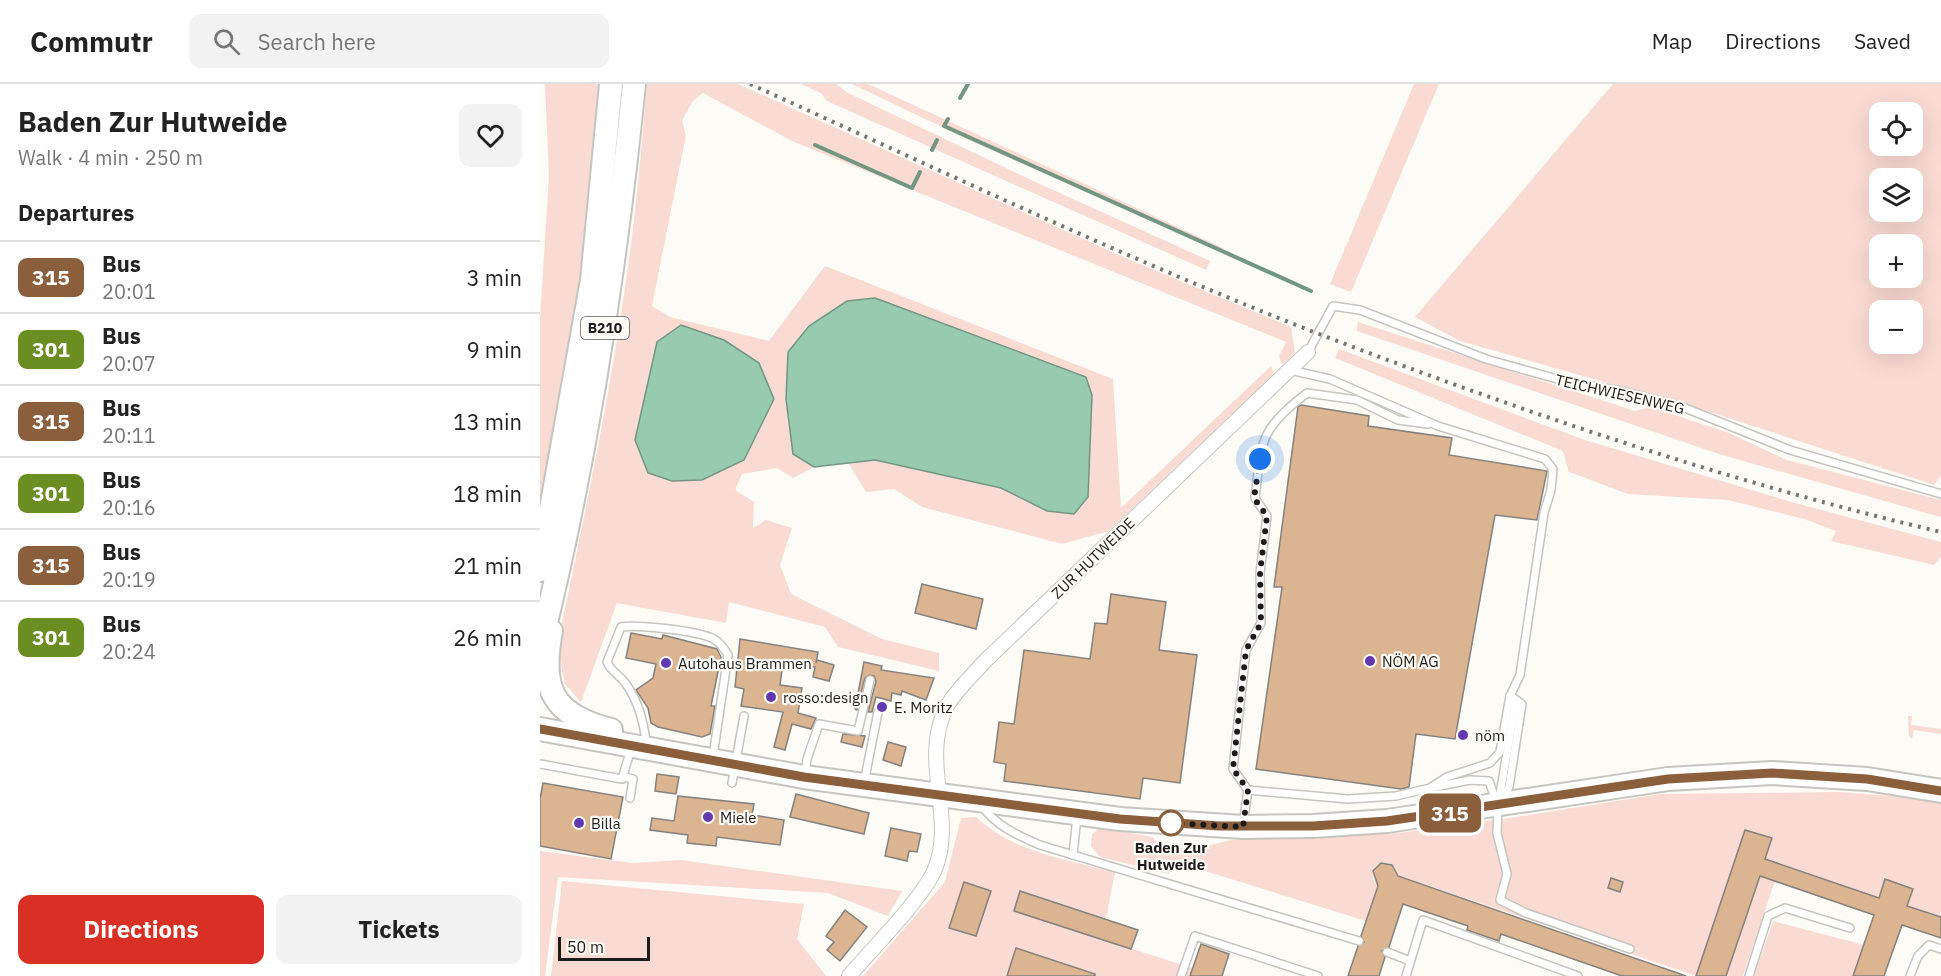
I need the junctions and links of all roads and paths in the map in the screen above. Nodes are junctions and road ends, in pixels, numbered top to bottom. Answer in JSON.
{"nodes":[{"id":1,"x":610,"y":84,"type":"edge"},
{"id":2,"x":634,"y":84,"type":"edge"},
{"id":3,"x":1308,"y":352,"type":"joint"},
{"id":4,"x":1288,"y":370,"type":"junction"},
{"id":5,"x":1438,"y":426,"type":"junction"},
{"id":6,"x":1941,"y":494,"type":"edge"},
{"id":7,"x":550,"y":570,"type":"edge"},
{"id":8,"x":540,"y":647,"type":"edge"},
{"id":9,"x":870,"y":680,"type":"dead end"},
{"id":10,"x":1510,"y":696,"type":"junction"},
{"id":11,"x":878,"y":712,"type":"dead end"},
{"id":12,"x":744,"y":716,"type":"dead end"},
{"id":13,"x":540,"y":729,"type":"edge"},
{"id":14,"x":639,"y":748,"type":"junction"},
{"id":15,"x":712,"y":761,"type":"junction"},
{"id":16,"x":540,"y":764,"type":"edge"},
{"id":17,"x":733,"y":774,"type":"junction"},
{"id":18,"x":625,"y":777,"type":"junction"},
{"id":19,"x":804,"y":777,"type":"junction"},
{"id":20,"x":864,"y":785,"type":"junction"},
{"id":21,"x":1430,"y":788,"type":"junction"},
{"id":22,"x":1248,"y":790,"type":"junction"},
{"id":23,"x":1941,"y":791,"type":"edge"},
{"id":24,"x":939,"y":795,"type":"junction"},
{"id":25,"x":630,"y":798,"type":"dead end"},
{"id":26,"x":978,"y":801,"type":"junction"},
{"id":27,"x":1498,"y":807,"type":"junction"},
{"id":28,"x":1078,"y":814,"type":"junction"},
{"id":29,"x":1243,"y":827,"type":"junction"},
{"id":30,"x":1073,"y":855,"type":"junction"},
{"id":31,"x":1850,"y":928,"type":"dead end"},
{"id":32,"x":1359,"y":941,"type":"dead end"},
{"id":33,"x":1630,"y":949,"type":"dead end"},
{"id":34,"x":1941,"y":949,"type":"edge"},
{"id":35,"x":1387,"y":952,"type":"dead end"},
{"id":36,"x":1410,"y":961,"type":"junction"},
{"id":37,"x":849,"y":976,"type":"edge"},
{"id":38,"x":1181,"y":976,"type":"edge"},
{"id":39,"x":1318,"y":976,"type":"edge"},
{"id":40,"x":1406,"y":976,"type":"edge"},
{"id":41,"x":1578,"y":976,"type":"edge"},
{"id":42,"x":1749,"y":976,"type":"edge"},
{"id":43,"x":1910,"y":976,"type":"edge"}],
"edges":[{"from":1,"to":7,"type":"main road","number":"B210"},
{"from":2,"to":7,"type":"main road","number":"B210"},
{"from":3,"to":4,"type":"street","name":"ZUR HUTWEIDE"},
{"from":3,"to":6,"type":"lane","name":"TEICHWIESENWEG"},
{"from":4,"to":5,"type":"lane"},
{"from":4,"to":24,"type":"street","name":"ZUR HUTWEIDE"},
{"from":5,"to":10,"type":"lane"},
{"from":5,"to":22,"type":"lane"},
{"from":7,"to":8,"type":"main road","number":"B210"},
{"from":7,"to":14,"type":"main road","number":"B210"},
{"from":9,"to":19,"type":"lane"},
{"from":10,"to":21,"type":"lane"},
{"from":10,"to":27,"type":"lane"},
{"from":11,"to":20,"type":"lane"},
{"from":12,"to":17,"type":"lane"},
{"from":13,"to":14,"type":"main road"},
{"from":14,"to":15,"type":"main road"},
{"from":14,"to":15,"type":"lane"},
{"from":14,"to":18,"type":"lane"},
{"from":15,"to":17,"type":"main road"},
{"from":16,"to":18,"type":"lane"},
{"from":17,"to":19,"type":"main road"},
{"from":18,"to":25,"type":"lane"},
{"from":19,"to":20,"type":"main road"},
{"from":20,"to":24,"type":"main road"},
{"from":21,"to":22,"type":"lane"},
{"from":21,"to":27,"type":"lane"},
{"from":22,"to":29,"type":"lane"},
{"from":23,"to":27,"type":"main road"},
{"from":24,"to":26,"type":"main road"},
{"from":24,"to":37,"type":"street","name":"ZUR HUTWEIDE"},
{"from":26,"to":28,"type":"main road"},
{"from":26,"to":30,"type":"lane"},
{"from":27,"to":29,"type":"main road"},
{"from":27,"to":33,"type":"lane"},
{"from":28,"to":29,"type":"main road"},
{"from":28,"to":30,"type":"lane"},
{"from":30,"to":32,"type":"lane"},
{"from":31,"to":42,"type":"lane"},
{"from":34,"to":43,"type":"lane"},
{"from":35,"to":36,"type":"lane"},
{"from":36,"to":40,"type":"lane"},
{"from":36,"to":41,"type":"lane"},
{"from":38,"to":39,"type":"lane"}]}
